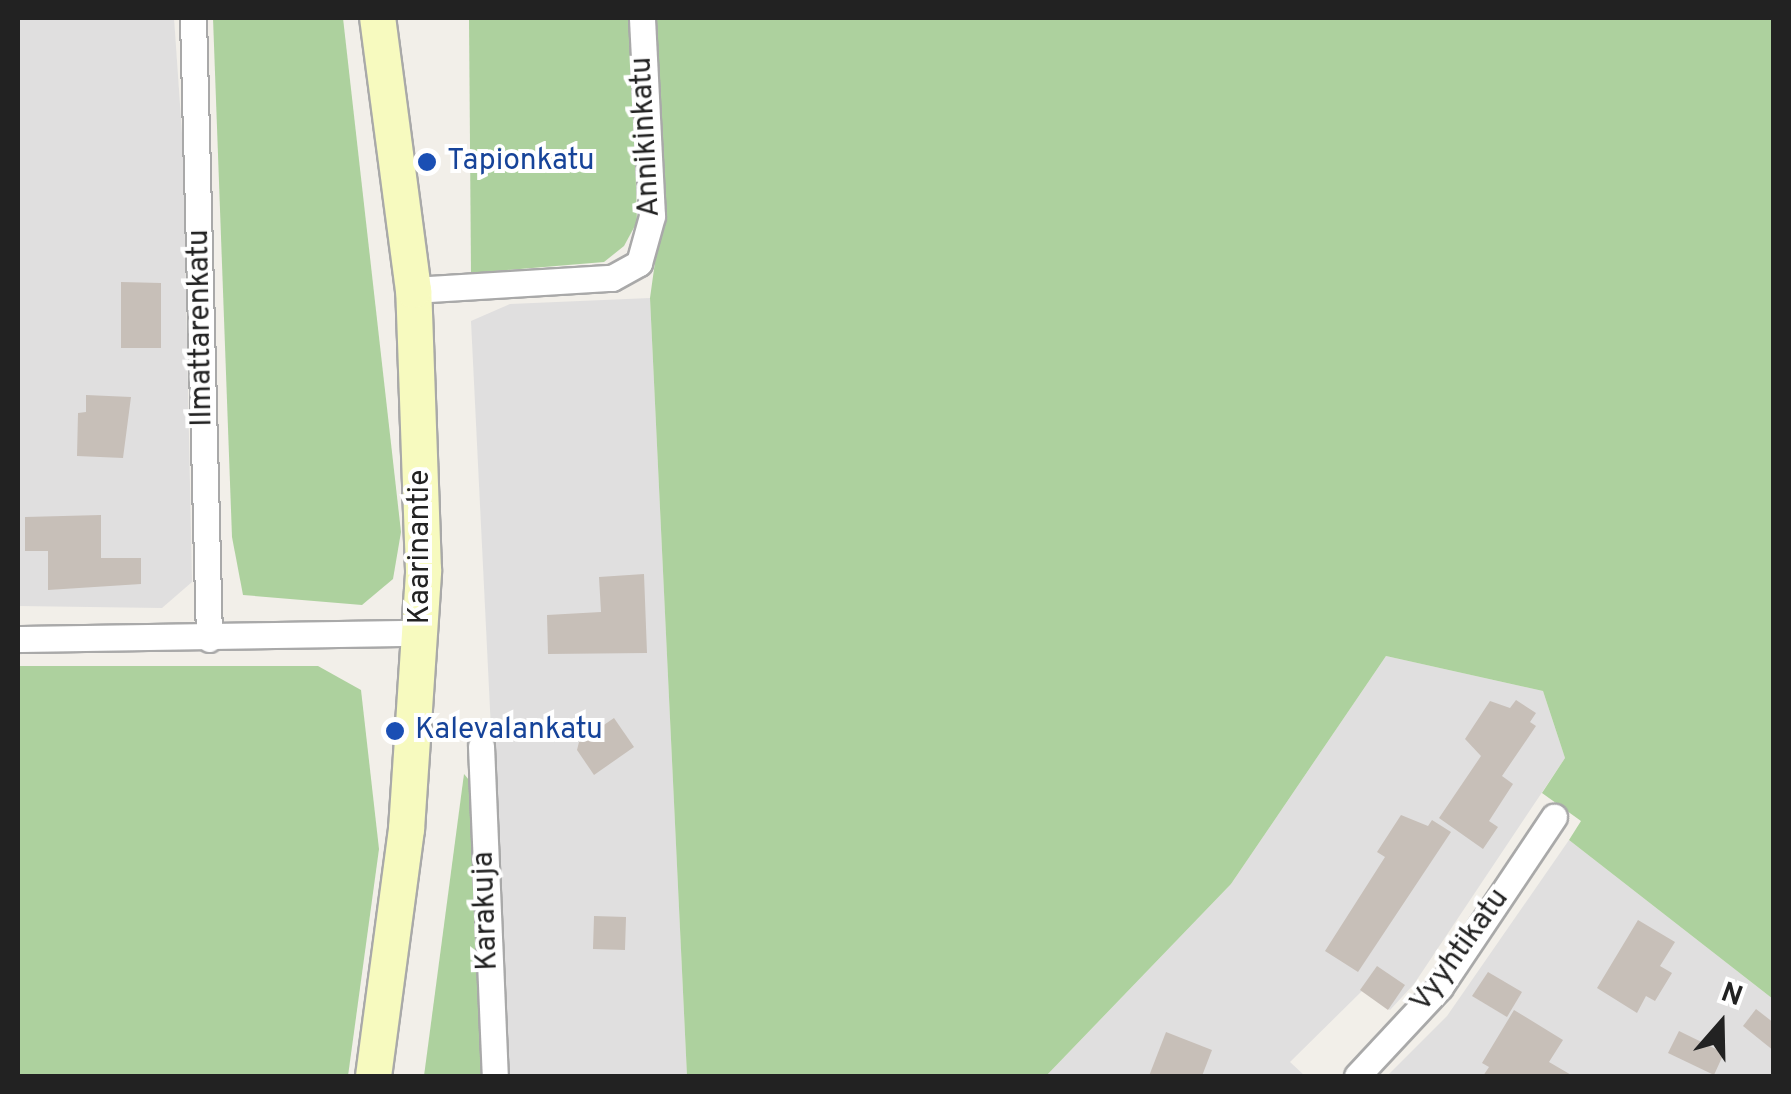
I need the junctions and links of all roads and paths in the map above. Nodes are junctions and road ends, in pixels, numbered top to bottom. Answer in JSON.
{"nodes":[{"id":1,"x":193,"y":18,"type":"edge"},
{"id":2,"x":377,"y":18,"type":"edge"},
{"id":3,"x":642,"y":18,"type":"edge"},
{"id":4,"x":413,"y":290,"type":"junction"},
{"id":5,"x":421,"y":633,"type":"junction"},
{"id":6,"x":18,"y":639,"type":"edge"},
{"id":7,"x":208,"y":639,"type":"junction"},
{"id":8,"x":481,"y":746,"type":"dead end"},
{"id":9,"x":1554,"y":817,"type":"dead end"},
{"id":10,"x":373,"y":1076,"type":"edge"},
{"id":11,"x":495,"y":1076,"type":"edge"},
{"id":12,"x":1357,"y":1076,"type":"edge"}],
"edges":[{"from":1,"to":7,"type":"street","name":"Ilmattarenkatu"},
{"from":2,"to":4,"type":"main road","name":"Kaarinantie"},
{"from":3,"to":4,"type":"street","name":"Annikinkatu"},
{"from":4,"to":5,"type":"main road","name":"Kaarinantie"},
{"from":5,"to":7,"type":"street"},
{"from":5,"to":10,"type":"main road","name":"Kaarinantie"},
{"from":6,"to":7,"type":"street"},
{"from":8,"to":11,"type":"street","name":"Karakuja"},
{"from":9,"to":12,"type":"street","name":"Vyyhtikatu"}]}
